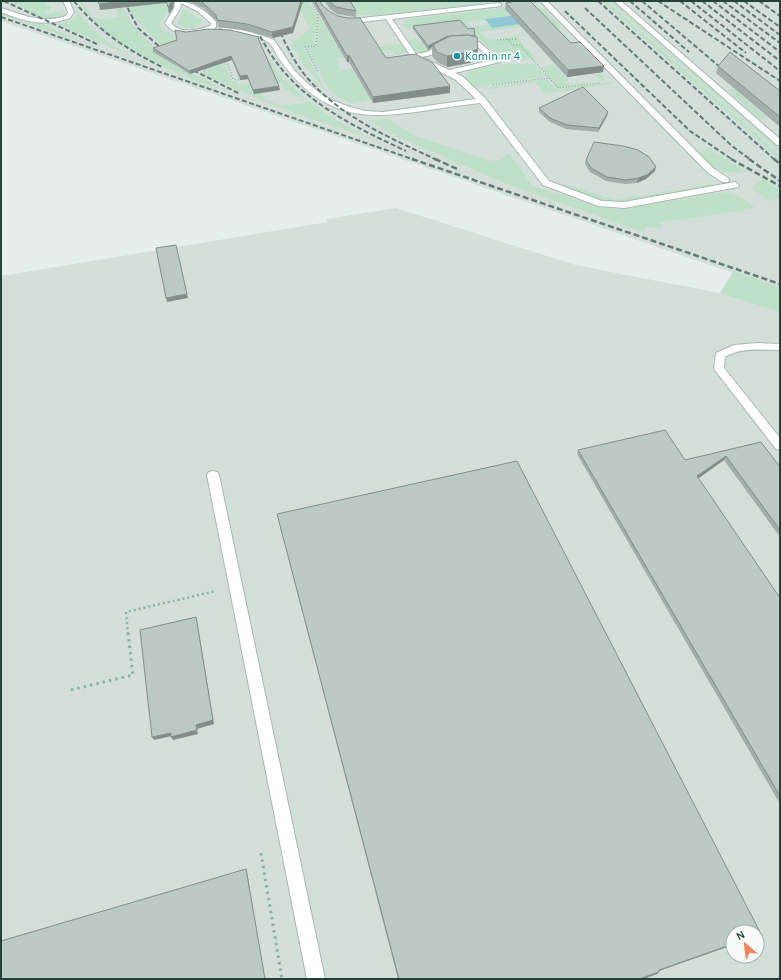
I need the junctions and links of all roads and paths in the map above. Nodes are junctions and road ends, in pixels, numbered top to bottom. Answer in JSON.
{"nodes":[{"id":1,"x":66,"y":1,"type":"edge"},
{"id":2,"x":180,"y":1,"type":"edge"},
{"id":3,"x":311,"y":1,"type":"edge"},
{"id":4,"x":534,"y":1,"type":"edge"},
{"id":5,"x":542,"y":1,"type":"edge"},
{"id":6,"x":617,"y":1,"type":"edge"},
{"id":7,"x":498,"y":3,"type":"edge"},
{"id":8,"x":1,"y":10,"type":"edge"},
{"id":9,"x":388,"y":17,"type":"junction"},
{"id":10,"x":339,"y":20,"type":"edge"},
{"id":11,"x":207,"y":29,"type":"junction"},
{"id":12,"x":507,"y":39,"type":"dead end"},
{"id":13,"x":224,"y":53,"type":"edge"},
{"id":14,"x":414,"y":56,"type":"junction"},
{"id":15,"x":393,"y":59,"type":"edge"},
{"id":16,"x":318,"y":72,"type":"dead end"},
{"id":17,"x":450,"y":72,"type":"junction"},
{"id":18,"x":548,"y":78,"type":"junction"},
{"id":19,"x":239,"y":80,"type":"edge"},
{"id":20,"x":602,"y":82,"type":"dead end"},
{"id":21,"x":491,"y":86,"type":"dead end"},
{"id":22,"x":482,"y":100,"type":"junction"},
{"id":23,"x":780,"y":143,"type":"edge"},
{"id":24,"x":725,"y":180,"type":"dead end"},
{"id":25,"x":735,"y":185,"type":"dead end"},
{"id":26,"x":780,"y":347,"type":"edge"},
{"id":27,"x":780,"y":446,"type":"edge"},
{"id":28,"x":213,"y":475,"type":"dead end"},
{"id":29,"x":218,"y":590,"type":"dead end"},
{"id":30,"x":71,"y":690,"type":"dead end"},
{"id":31,"x":261,"y":853,"type":"dead end"},
{"id":32,"x":282,"y":979,"type":"edge"},
{"id":33,"x":316,"y":979,"type":"edge"}],
"edges":[{"from":1,"to":8,"type":"lane"},
{"from":2,"to":11,"type":"lane"},
{"from":2,"to":11,"type":"lane"},
{"from":3,"to":16,"type":"path"},
{"from":4,"to":7,"type":"lane"},
{"from":5,"to":24,"type":"lane"},
{"from":6,"to":23,"type":"lane"},
{"from":7,"to":9,"type":"lane"},
{"from":9,"to":10,"type":"lane"},
{"from":9,"to":14,"type":"lane"},
{"from":11,"to":22,"type":"lane"},
{"from":12,"to":18,"type":"path"},
{"from":13,"to":19,"type":"path"},
{"from":14,"to":15,"type":"lane"},
{"from":14,"to":17,"type":"lane"},
{"from":14,"to":17,"type":"lane"},
{"from":17,"to":22,"type":"lane"},
{"from":18,"to":20,"type":"path"},
{"from":18,"to":21,"type":"path"},
{"from":22,"to":25,"type":"lane"},
{"from":26,"to":27,"type":"lane"},
{"from":28,"to":33,"type":"lane"},
{"from":29,"to":30,"type":"path"},
{"from":31,"to":32,"type":"path"}]}
